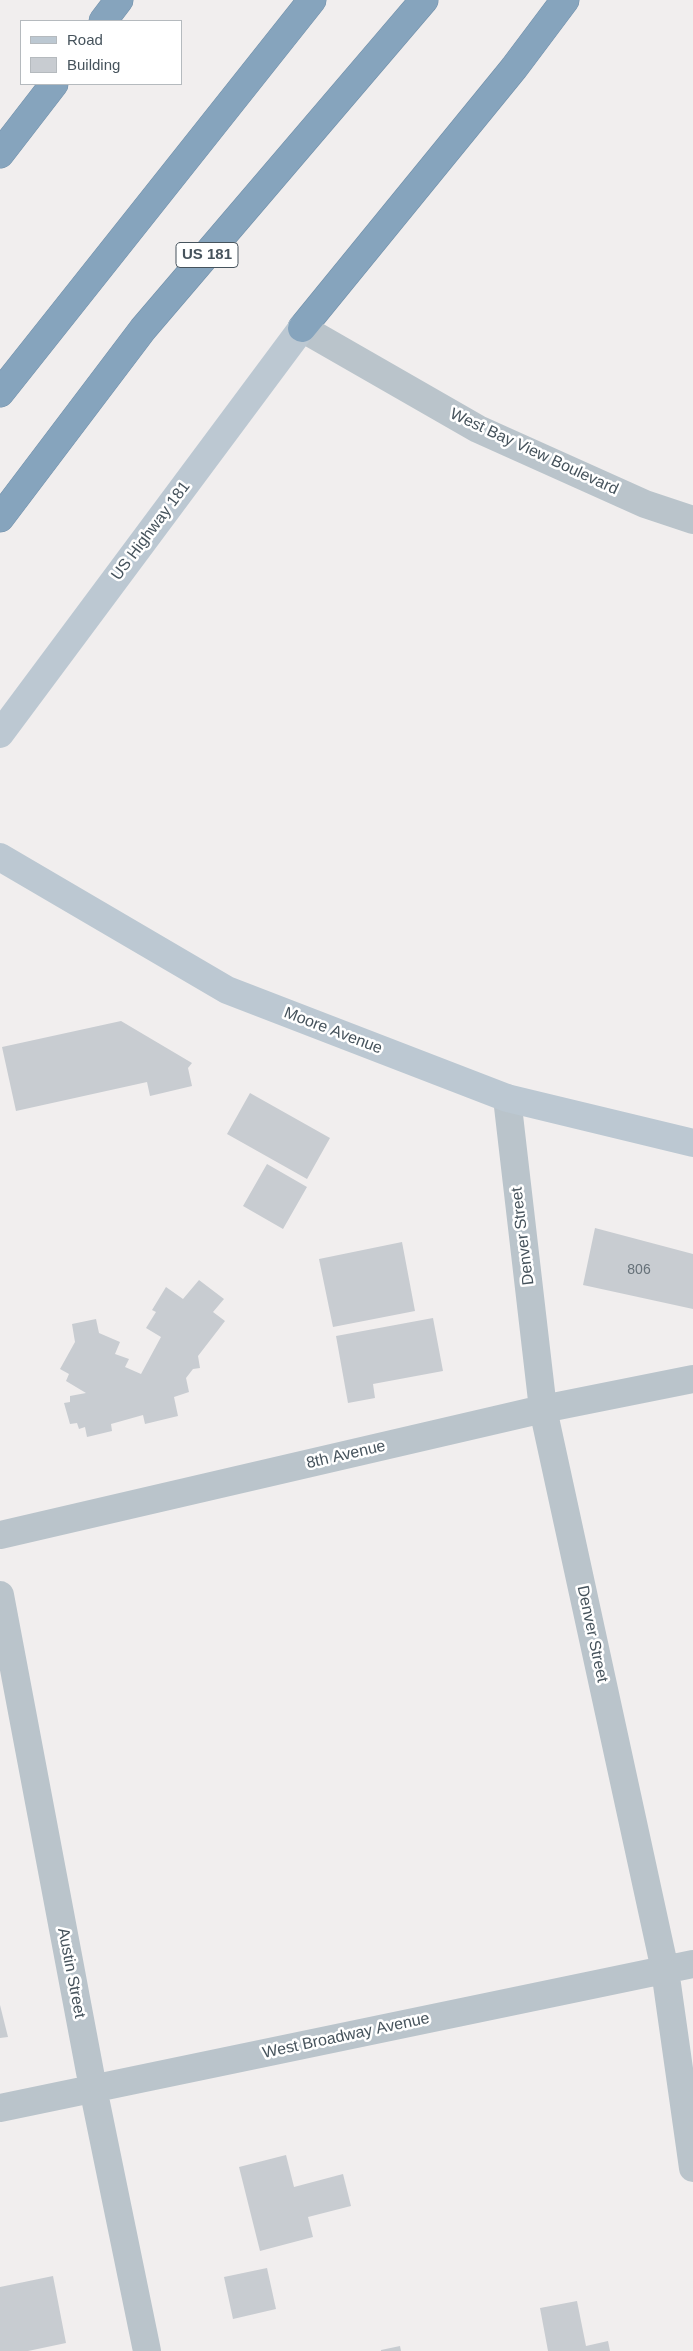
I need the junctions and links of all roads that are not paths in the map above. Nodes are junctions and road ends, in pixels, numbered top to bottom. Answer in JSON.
{"nodes":[{"id":1,"x":119,"y":0,"type":"edge"},
{"id":2,"x":312,"y":0,"type":"edge"},
{"id":3,"x":424,"y":0,"type":"edge"},
{"id":4,"x":565,"y":0,"type":"edge"},
{"id":5,"x":104,"y":20,"type":"edge"},
{"id":6,"x":53,"y":85,"type":"edge"},
{"id":7,"x":0,"y":154,"type":"edge"},
{"id":8,"x":302,"y":328,"type":"junction"},
{"id":9,"x":0,"y":393,"type":"edge"},
{"id":10,"x":0,"y":518,"type":"edge"},
{"id":11,"x":693,"y":520,"type":"edge"},
{"id":12,"x":2,"y":729,"type":"edge"},
{"id":13,"x":0,"y":857,"type":"edge"},
{"id":14,"x":506,"y":1098,"type":"junction"},
{"id":15,"x":693,"y":1143,"type":"edge"},
{"id":16,"x":693,"y":1379,"type":"edge"},
{"id":17,"x":543,"y":1409,"type":"junction"},
{"id":18,"x":0,"y":1535,"type":"edge"},
{"id":19,"x":0,"y":1595,"type":"edge"},
{"id":20,"x":693,"y":1964,"type":"edge"},
{"id":21,"x":665,"y":1970,"type":"junction"},
{"id":22,"x":93,"y":2088,"type":"junction"},
{"id":23,"x":0,"y":2108,"type":"edge"},
{"id":24,"x":693,"y":2168,"type":"edge"},
{"id":25,"x":147,"y":2351,"type":"edge"}],
"edges":[{"from":1,"to":5,"type":"highway"},
{"from":2,"to":9,"type":"highway"},
{"from":3,"to":10,"type":"highway","number":"US 181"},
{"from":4,"to":8,"type":"highway"},
{"from":6,"to":7,"type":"highway"},
{"from":8,"to":11,"type":"street","name":"West Bay View Boulevard"},
{"from":8,"to":12,"type":"main road","name":"US Highway 181"},
{"from":13,"to":14,"type":"main road","name":"Moore Avenue"},
{"from":14,"to":15,"type":"main road","name":"Moore Avenue"},
{"from":14,"to":17,"type":"street","name":"Denver Street"},
{"from":16,"to":17,"type":"street","name":"8th Avenue"},
{"from":17,"to":18,"type":"street","name":"8th Avenue"},
{"from":17,"to":21,"type":"street","name":"Denver Street"},
{"from":19,"to":22,"type":"street","name":"Austin Street"},
{"from":20,"to":21,"type":"street","name":"West Broadway Avenue"},
{"from":21,"to":22,"type":"street","name":"West Broadway Avenue"},
{"from":21,"to":24,"type":"street","name":"Denver Street"},
{"from":22,"to":23,"type":"street","name":"West Broadway Avenue"},
{"from":22,"to":25,"type":"street","name":"Austin Street"}]}
